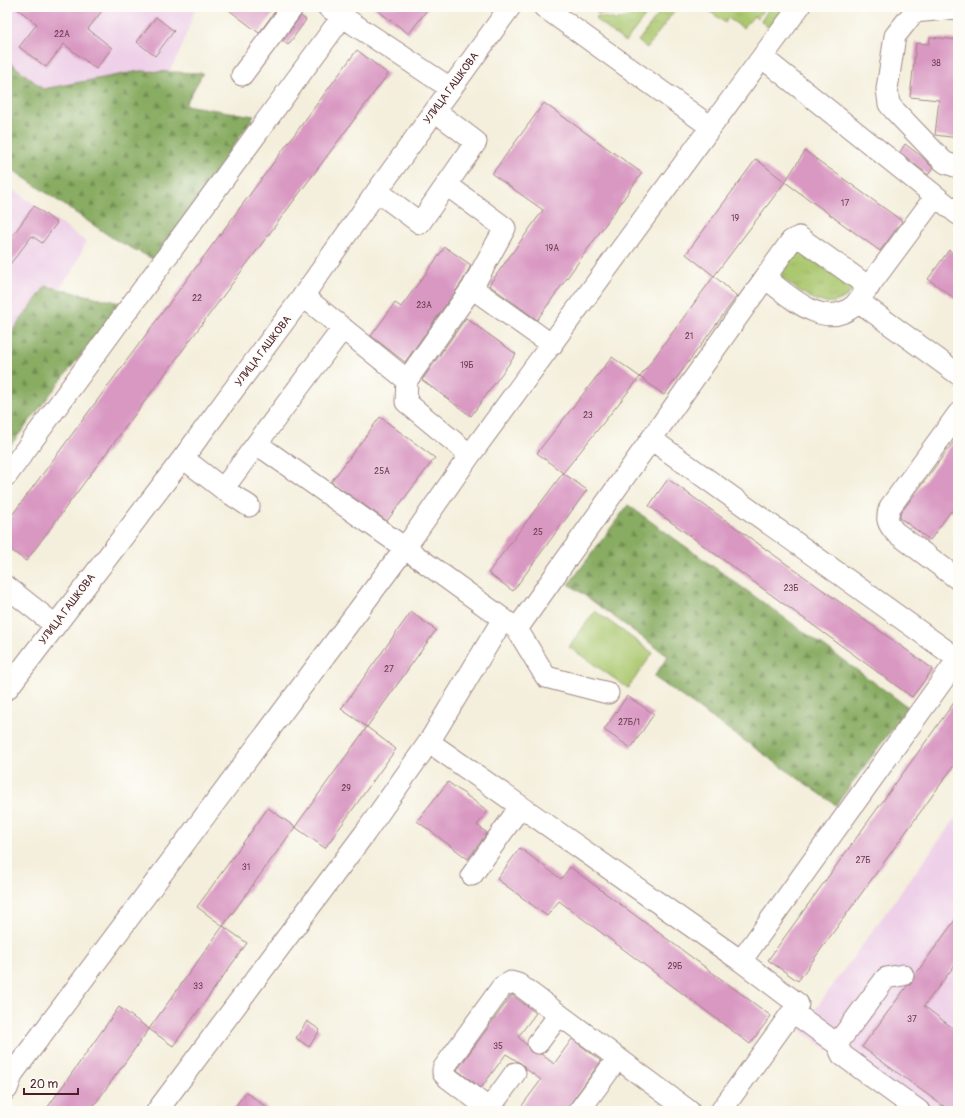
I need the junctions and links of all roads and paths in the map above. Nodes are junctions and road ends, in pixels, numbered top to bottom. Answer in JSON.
{"nodes":[{"id":1,"x":292,"y":7,"type":"edge"},
{"id":2,"x":510,"y":7,"type":"edge"},
{"id":3,"x":544,"y":7,"type":"edge"},
{"id":4,"x":799,"y":7,"type":"edge"},
{"id":5,"x":958,"y":9,"type":"edge"},
{"id":6,"x":335,"y":12,"type":"edge"},
{"id":7,"x":763,"y":58,"type":"junction"},
{"id":8,"x":242,"y":75,"type":"dead end"},
{"id":9,"x":450,"y":88,"type":"junction"},
{"id":10,"x":435,"y":111,"type":"junction"},
{"id":11,"x":711,"y":127,"type":"junction"},
{"id":12,"x":958,"y":167,"type":"edge"},
{"id":13,"x":447,"y":185,"type":"junction"},
{"id":14,"x":377,"y":190,"type":"junction"},
{"id":15,"x":935,"y":197,"type":"junction"},
{"id":16,"x":958,"y":214,"type":"edge"},
{"id":17,"x":765,"y":278,"type":"junction"},
{"id":18,"x":472,"y":288,"type":"junction"},
{"id":19,"x":864,"y":294,"type":"junction"},
{"id":20,"x":303,"y":296,"type":"junction"},
{"id":21,"x":343,"y":328,"type":"junction"},
{"id":22,"x":552,"y":345,"type":"junction"},
{"id":23,"x":958,"y":374,"type":"edge"},
{"id":24,"x":407,"y":380,"type":"junction"},
{"id":25,"x":957,"y":416,"type":"edge"},
{"id":26,"x":651,"y":439,"type":"junction"},
{"id":27,"x":257,"y":444,"type":"junction"},
{"id":28,"x":470,"y":455,"type":"junction"},
{"id":29,"x":183,"y":458,"type":"junction"},
{"id":30,"x":7,"y":475,"type":"edge"},
{"id":31,"x":223,"y":489,"type":"junction"},
{"id":32,"x":249,"y":506,"type":"dead end"},
{"id":33,"x":405,"y":548,"type":"junction"},
{"id":34,"x":958,"y":579,"type":"edge"},
{"id":35,"x":7,"y":587,"type":"edge"},
{"id":36,"x":510,"y":624,"type":"junction"},
{"id":37,"x":55,"y":625,"type":"junction"},
{"id":38,"x":7,"y":689,"type":"edge"},
{"id":39,"x":608,"y":693,"type":"dead end"},
{"id":40,"x":429,"y":742,"type":"junction"},
{"id":41,"x":520,"y":807,"type":"junction"},
{"id":42,"x":472,"y":875,"type":"dead end"},
{"id":43,"x":741,"y":961,"type":"junction"},
{"id":44,"x":903,"y":975,"type":"dead end"},
{"id":45,"x":795,"y":1008,"type":"junction"},
{"id":46,"x":559,"y":1015,"type":"junction"},
{"id":47,"x":538,"y":1043,"type":"dead end"},
{"id":48,"x":837,"y":1044,"type":"junction"},
{"id":49,"x":618,"y":1058,"type":"junction"},
{"id":50,"x":515,"y":1073,"type":"dead end"},
{"id":51,"x":7,"y":1089,"type":"edge"},
{"id":52,"x":491,"y":1110,"type":"edge"},
{"id":53,"x":157,"y":1111,"type":"edge"},
{"id":54,"x":579,"y":1111,"type":"edge"},
{"id":55,"x":689,"y":1111,"type":"edge"},
{"id":56,"x":721,"y":1111,"type":"edge"},
{"id":57,"x":919,"y":1111,"type":"edge"}],
"edges":[{"from":1,"to":8,"type":"street"},
{"from":2,"to":9,"type":"street","name":"УЛИЦА ГАШКОВА"},
{"from":3,"to":11,"type":"street"},
{"from":4,"to":7,"type":"street"},
{"from":5,"to":12,"type":"street"},
{"from":6,"to":9,"type":"street"},
{"from":6,"to":30,"type":"street"},
{"from":7,"to":11,"type":"street"},
{"from":7,"to":15,"type":"street"},
{"from":9,"to":10,"type":"street","name":"УЛИЦА ГАШКОВА"},
{"from":10,"to":13,"type":"street"},
{"from":10,"to":14,"type":"street","name":"УЛИЦА ГАШКОВА"},
{"from":11,"to":22,"type":"street"},
{"from":13,"to":14,"type":"street"},
{"from":13,"to":18,"type":"street"},
{"from":14,"to":20,"type":"street","name":"УЛИЦА ГАШКОВА"},
{"from":15,"to":16,"type":"street"},
{"from":15,"to":19,"type":"street"},
{"from":17,"to":19,"type":"street"},
{"from":17,"to":19,"type":"street"},
{"from":17,"to":26,"type":"street"},
{"from":18,"to":22,"type":"street"},
{"from":18,"to":24,"type":"street"},
{"from":19,"to":23,"type":"street"},
{"from":20,"to":21,"type":"street"},
{"from":20,"to":29,"type":"street","name":"УЛИЦА ГАШКОВА"},
{"from":21,"to":24,"type":"street"},
{"from":21,"to":27,"type":"street"},
{"from":22,"to":28,"type":"street"},
{"from":24,"to":28,"type":"street"},
{"from":25,"to":34,"type":"street"},
{"from":26,"to":36,"type":"street"},
{"from":26,"to":43,"type":"street"},
{"from":27,"to":31,"type":"street"},
{"from":27,"to":33,"type":"street"},
{"from":28,"to":33,"type":"street"},
{"from":29,"to":31,"type":"street"},
{"from":29,"to":37,"type":"street","name":"УЛИЦА ГАШКОВА"},
{"from":31,"to":32,"type":"street"},
{"from":33,"to":36,"type":"street"},
{"from":33,"to":51,"type":"street"},
{"from":35,"to":37,"type":"street"},
{"from":36,"to":39,"type":"street"},
{"from":36,"to":40,"type":"street"},
{"from":37,"to":38,"type":"street","name":"УЛИЦА ГАШКОВА"},
{"from":40,"to":41,"type":"street"},
{"from":40,"to":53,"type":"street"},
{"from":41,"to":42,"type":"street"},
{"from":41,"to":43,"type":"street"},
{"from":43,"to":45,"type":"street"},
{"from":44,"to":48,"type":"street"},
{"from":45,"to":48,"type":"street"},
{"from":45,"to":56,"type":"street"},
{"from":46,"to":47,"type":"street"},
{"from":46,"to":49,"type":"street"},
{"from":46,"to":52,"type":"street"},
{"from":48,"to":57,"type":"street"},
{"from":49,"to":54,"type":"street"},
{"from":49,"to":55,"type":"street"},
{"from":50,"to":52,"type":"street"}]}
